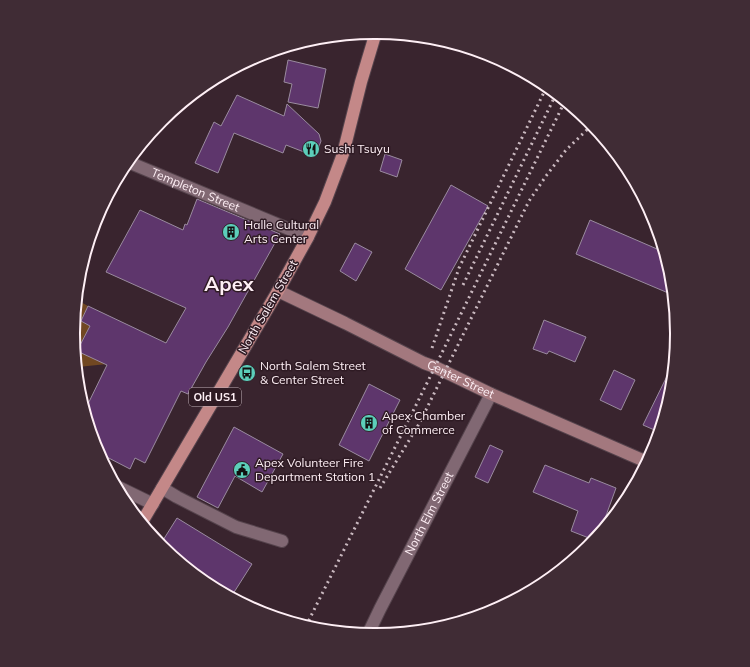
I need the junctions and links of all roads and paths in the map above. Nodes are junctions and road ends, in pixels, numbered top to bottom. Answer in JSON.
{"nodes":[{"id":1,"x":374,"y":39,"type":"edge"},
{"id":2,"x":134,"y":165,"type":"edge"},
{"id":3,"x":308,"y":237,"type":"junction"},
{"id":4,"x":278,"y":291,"type":"junction"},
{"id":5,"x":491,"y":394,"type":"junction"},
{"id":6,"x":641,"y":459,"type":"edge"},
{"id":7,"x":162,"y":488,"type":"junction"},
{"id":8,"x":126,"y":491,"type":"edge"},
{"id":9,"x":153,"y":504,"type":"junction"},
{"id":10,"x":145,"y":517,"type":"edge"},
{"id":11,"x":282,"y":541,"type":"dead end"},
{"id":12,"x":371,"y":628,"type":"edge"}],
"edges":[{"from":1,"to":3,"type":"main road","name":"North Salem Street"},
{"from":2,"to":3,"type":"street","name":"Templeton Street"},
{"from":3,"to":4,"type":"main road","name":"North Salem Street"},
{"from":4,"to":5,"type":"main road","name":"Center Street"},
{"from":4,"to":7,"type":"main road","name":"North Salem Street","number":"Old US1"},
{"from":5,"to":6,"type":"main road","name":"Center Street"},
{"from":5,"to":12,"type":"street","name":"North Elm Street"},
{"from":7,"to":9,"type":"main road","name":"North Salem Street","number":"Old US1"},
{"from":7,"to":11,"type":"street"},
{"from":8,"to":9,"type":"street"},
{"from":9,"to":10,"type":"main road","name":"North Salem Street","number":"Old US1"}]}
